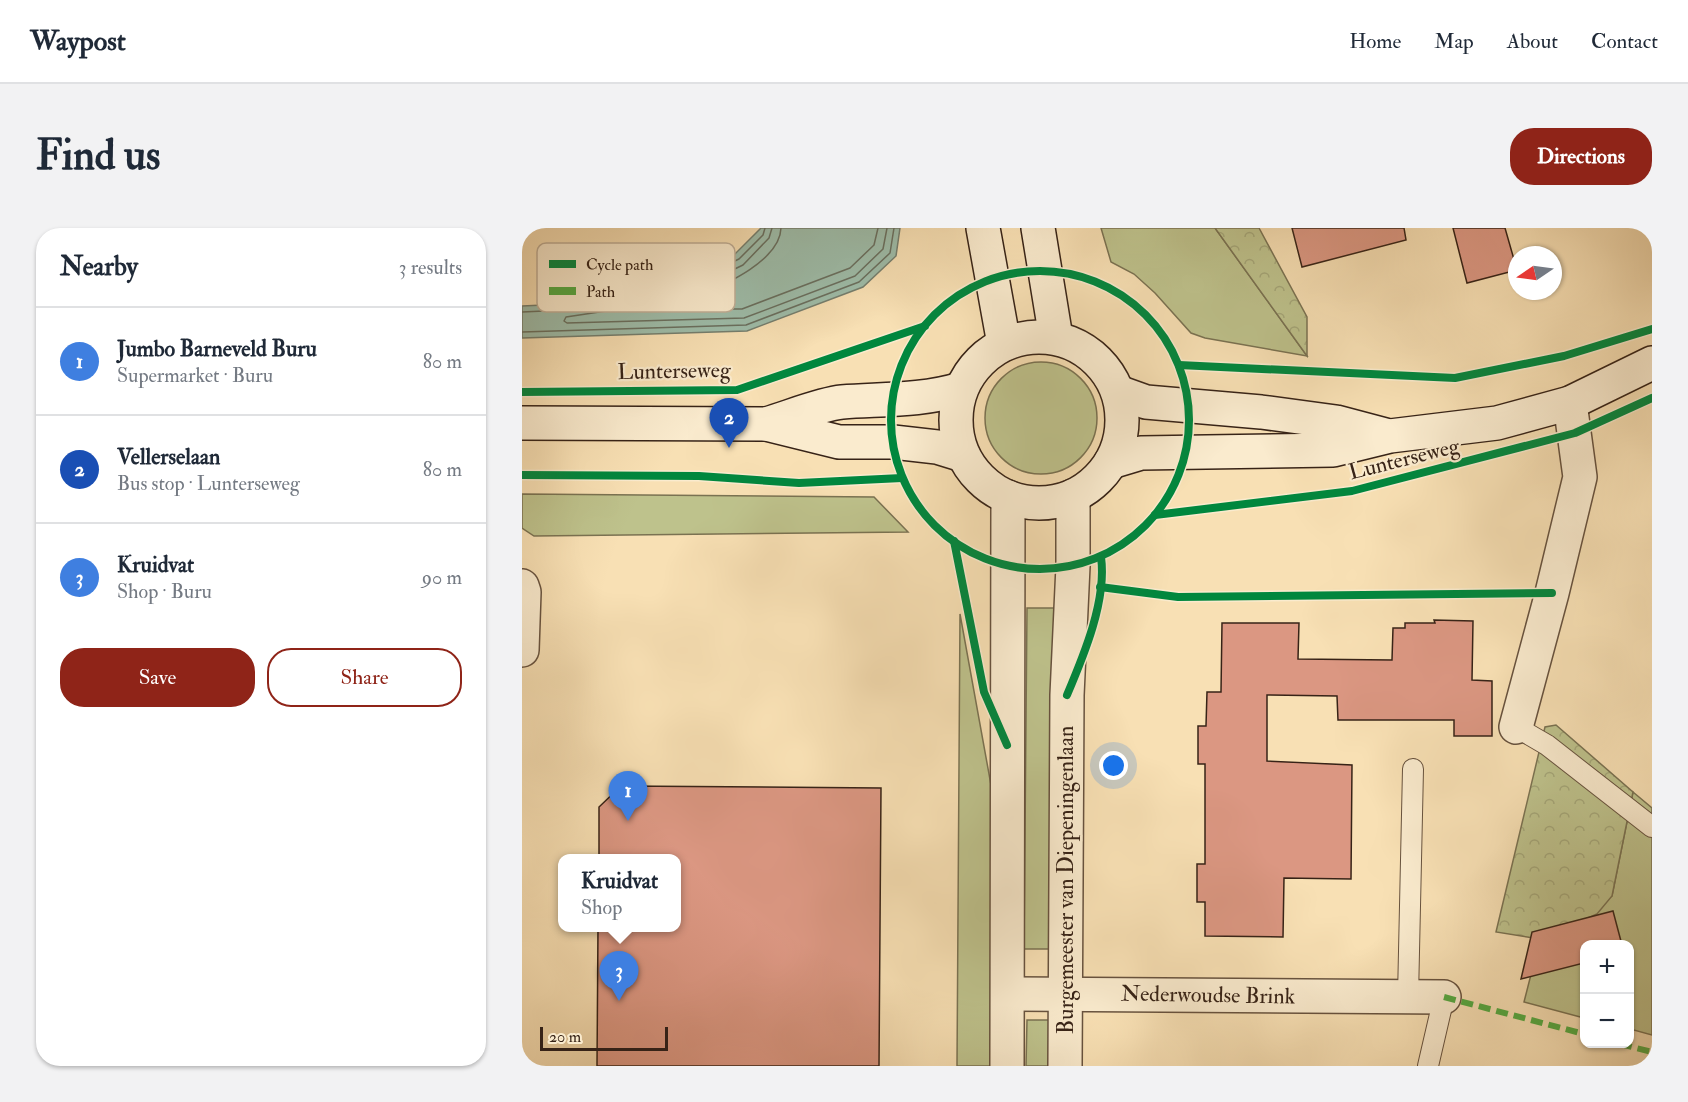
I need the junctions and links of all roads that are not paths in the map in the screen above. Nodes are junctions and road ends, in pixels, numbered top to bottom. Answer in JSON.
{"nodes":[{"id":1,"x":983,"y":228,"type":"edge"},
{"id":2,"x":1038,"y":228,"type":"edge"},
{"id":3,"x":1056,"y":338,"type":"junction"},
{"id":4,"x":1004,"y":344,"type":"junction"},
{"id":5,"x":1652,"y":363,"type":"edge"},
{"id":6,"x":961,"y":389,"type":"junction"},
{"id":7,"x":1118,"y":392,"type":"junction"},
{"id":8,"x":1570,"y":403,"type":"junction"},
{"id":9,"x":522,"y":423,"type":"edge"},
{"id":10,"x":766,"y":424,"type":"junction"},
{"id":11,"x":1390,"y":436,"type":"junction"},
{"id":12,"x":963,"y":455,"type":"junction"},
{"id":13,"x":1111,"y":462,"type":"junction"},
{"id":14,"x":1073,"y":496,"type":"junction"},
{"id":15,"x":1008,"y":497,"type":"junction"},
{"id":16,"x":522,"y":586,"type":"edge"},
{"id":17,"x":522,"y":650,"type":"edge"},
{"id":18,"x":1516,"y":728,"type":"joint"},
{"id":19,"x":1413,"y":769,"type":"dead end"},
{"id":20,"x":1652,"y":827,"type":"edge"},
{"id":21,"x":1064,"y":993,"type":"junction"},
{"id":22,"x":1008,"y":994,"type":"junction"},
{"id":23,"x":1408,"y":997,"type":"junction"},
{"id":24,"x":1444,"y":997,"type":"joint"},
{"id":25,"x":1007,"y":1066,"type":"edge"},
{"id":26,"x":1065,"y":1066,"type":"edge"},
{"id":27,"x":1428,"y":1066,"type":"edge"}],
"edges":[{"from":1,"to":4,"type":"street"},
{"from":2,"to":3,"type":"street"},
{"from":3,"to":4,"type":"street"},
{"from":3,"to":7,"type":"street"},
{"from":4,"to":6,"type":"street"},
{"from":5,"to":8,"type":"street","name":"Lunterseweg"},
{"from":6,"to":10,"type":"street"},
{"from":6,"to":12,"type":"street"},
{"from":7,"to":11,"type":"street","name":"Lunterseweg"},
{"from":7,"to":13,"type":"street"},
{"from":8,"to":11,"type":"street","name":"Lunterseweg"},
{"from":8,"to":18,"type":"street"},
{"from":9,"to":10,"type":"street"},
{"from":10,"to":12,"type":"street"},
{"from":11,"to":13,"type":"street","name":"Lunterseweg"},
{"from":12,"to":15,"type":"street"},
{"from":13,"to":14,"type":"street"},
{"from":14,"to":15,"type":"street"},
{"from":14,"to":21,"type":"street","name":"Burgemeester van Diepeningenlaan"},
{"from":15,"to":22,"type":"street"},
{"from":16,"to":17,"type":"street"},
{"from":18,"to":20,"type":"lane"},
{"from":19,"to":23,"type":"lane"},
{"from":21,"to":22,"type":"street","name":"Nederwoudse Brink"},
{"from":21,"to":23,"type":"street","name":"Nederwoudse Brink"},
{"from":21,"to":26,"type":"street","name":"Burgemeester van Diepeningenlaan"},
{"from":22,"to":25,"type":"street"},
{"from":23,"to":24,"type":"street","name":"Nederwoudse Brink"},
{"from":24,"to":27,"type":"lane","name":"Nederwoudse Brink"}]}
